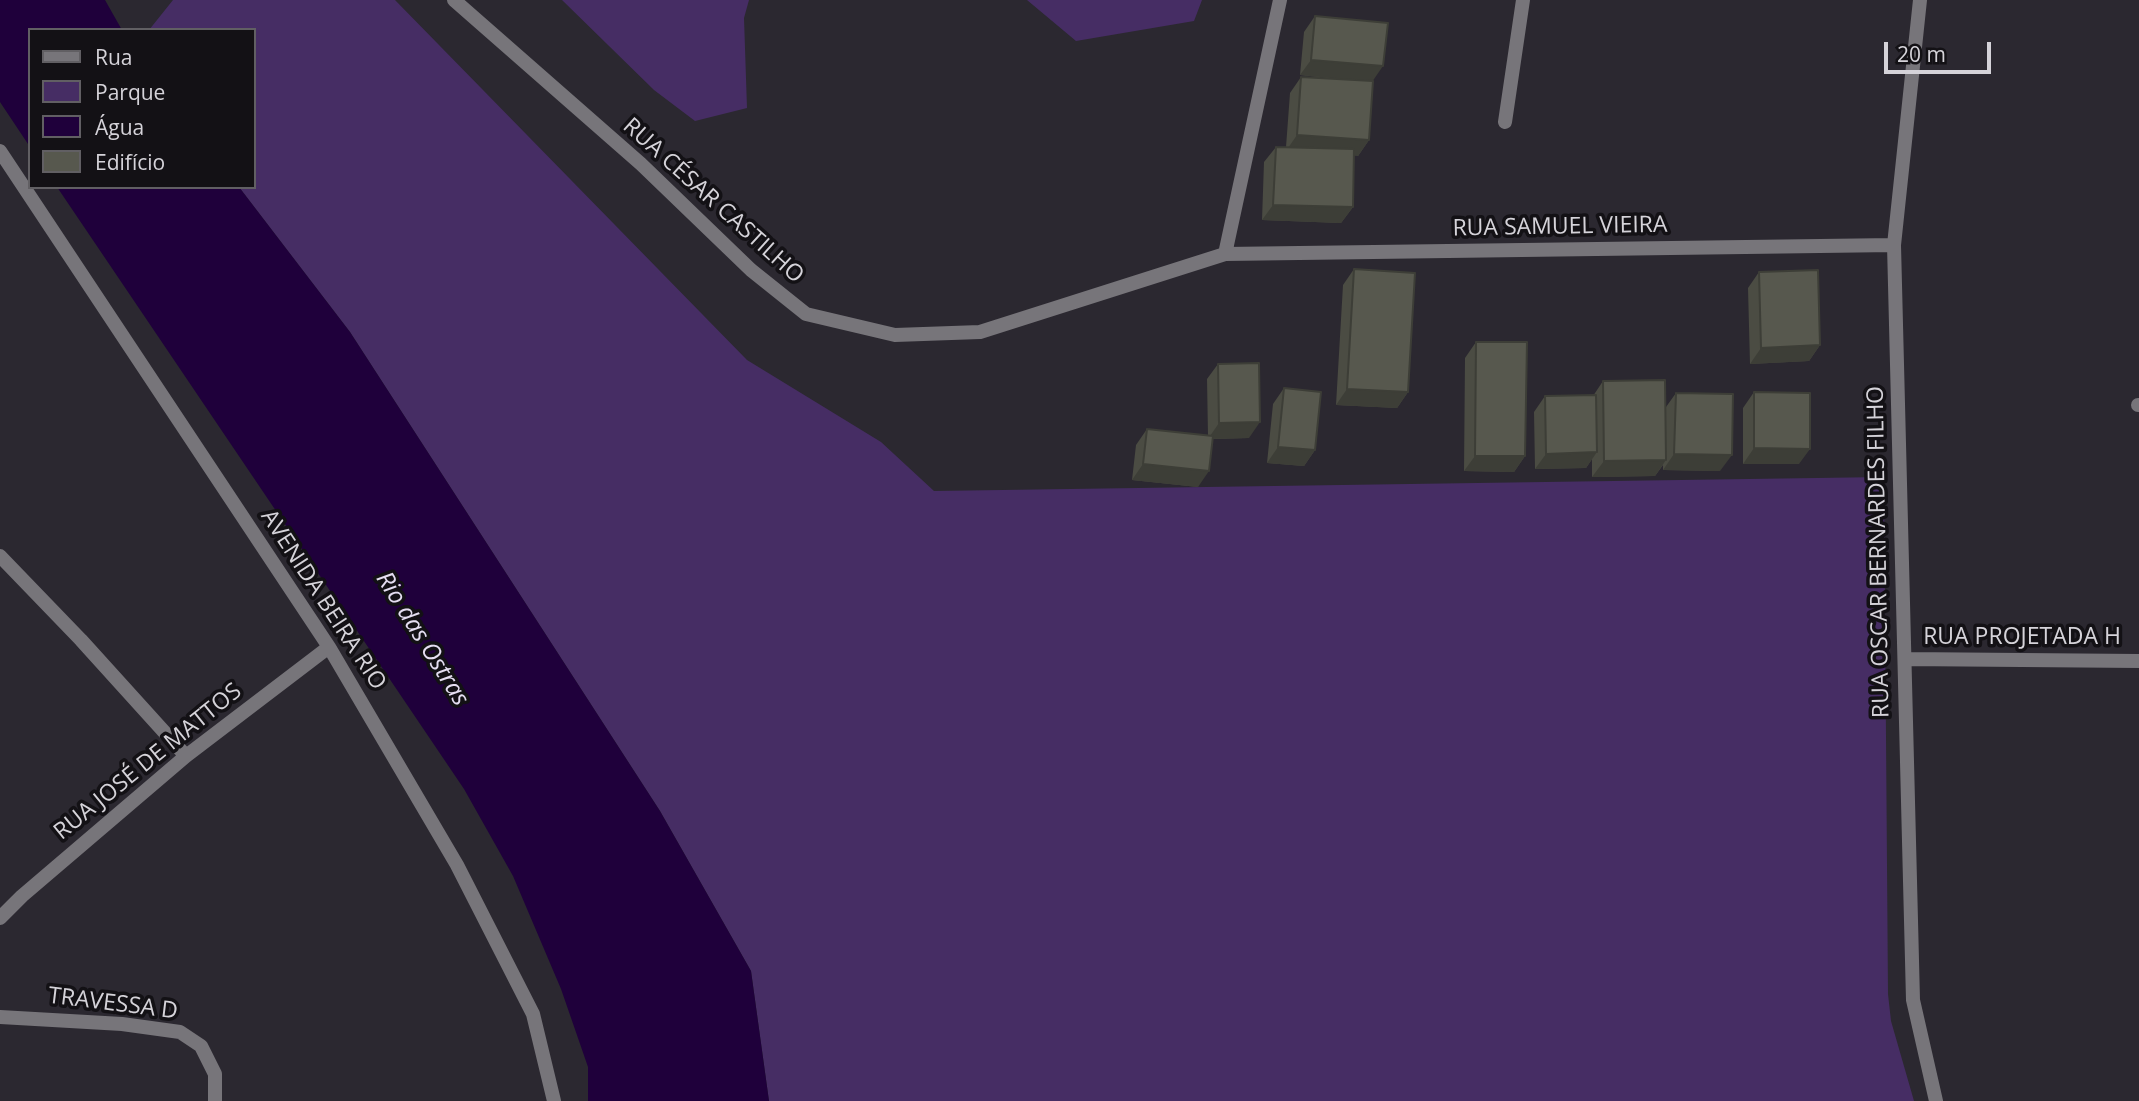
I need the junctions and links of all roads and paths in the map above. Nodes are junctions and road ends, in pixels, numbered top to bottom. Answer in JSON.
{"nodes":[{"id":1,"x":454,"y":0,"type":"edge"},
{"id":2,"x":1280,"y":0,"type":"edge"},
{"id":3,"x":1523,"y":0,"type":"edge"},
{"id":4,"x":1920,"y":0,"type":"edge"},
{"id":5,"x":1505,"y":122,"type":"dead end"},
{"id":6,"x":0,"y":152,"type":"edge"},
{"id":7,"x":1894,"y":245,"type":"junction"},
{"id":8,"x":1226,"y":254,"type":"junction"},
{"id":9,"x":0,"y":556,"type":"edge"},
{"id":10,"x":329,"y":647,"type":"junction"},
{"id":11,"x":1905,"y":659,"type":"junction"},
{"id":12,"x":2139,"y":661,"type":"edge"},
{"id":13,"x":186,"y":755,"type":"junction"},
{"id":14,"x":0,"y":918,"type":"edge"},
{"id":15,"x":0,"y":1017,"type":"edge"},
{"id":16,"x":215,"y":1101,"type":"edge"},
{"id":17,"x":554,"y":1101,"type":"edge"},
{"id":18,"x":1936,"y":1101,"type":"edge"}],
"edges":[{"from":1,"to":8,"type":"street","name":"RUA CÉSAR CASTILHO"},
{"from":2,"to":8,"type":"street"},
{"from":3,"to":5,"type":"street"},
{"from":4,"to":7,"type":"street","name":"RUA OSCAR BERNARDES FILHO"},
{"from":6,"to":10,"type":"street","name":"AVENIDA BEIRA RIO"},
{"from":7,"to":8,"type":"street","name":"RUA SAMUEL VIEIRA"},
{"from":7,"to":11,"type":"street","name":"RUA OSCAR BERNARDES FILHO"},
{"from":9,"to":13,"type":"street"},
{"from":10,"to":13,"type":"street","name":"RUA JOSÉ DE MATTOS"},
{"from":10,"to":17,"type":"street","name":"AVENIDA BEIRA RIO"},
{"from":11,"to":12,"type":"street","name":"RUA PROJETADA H"},
{"from":11,"to":18,"type":"street","name":"RUA OSCAR BERNARDES FILHO"},
{"from":13,"to":14,"type":"street","name":"RUA JOSÉ DE MATTOS"},
{"from":15,"to":16,"type":"street","name":"TRAVESSA D"}]}
